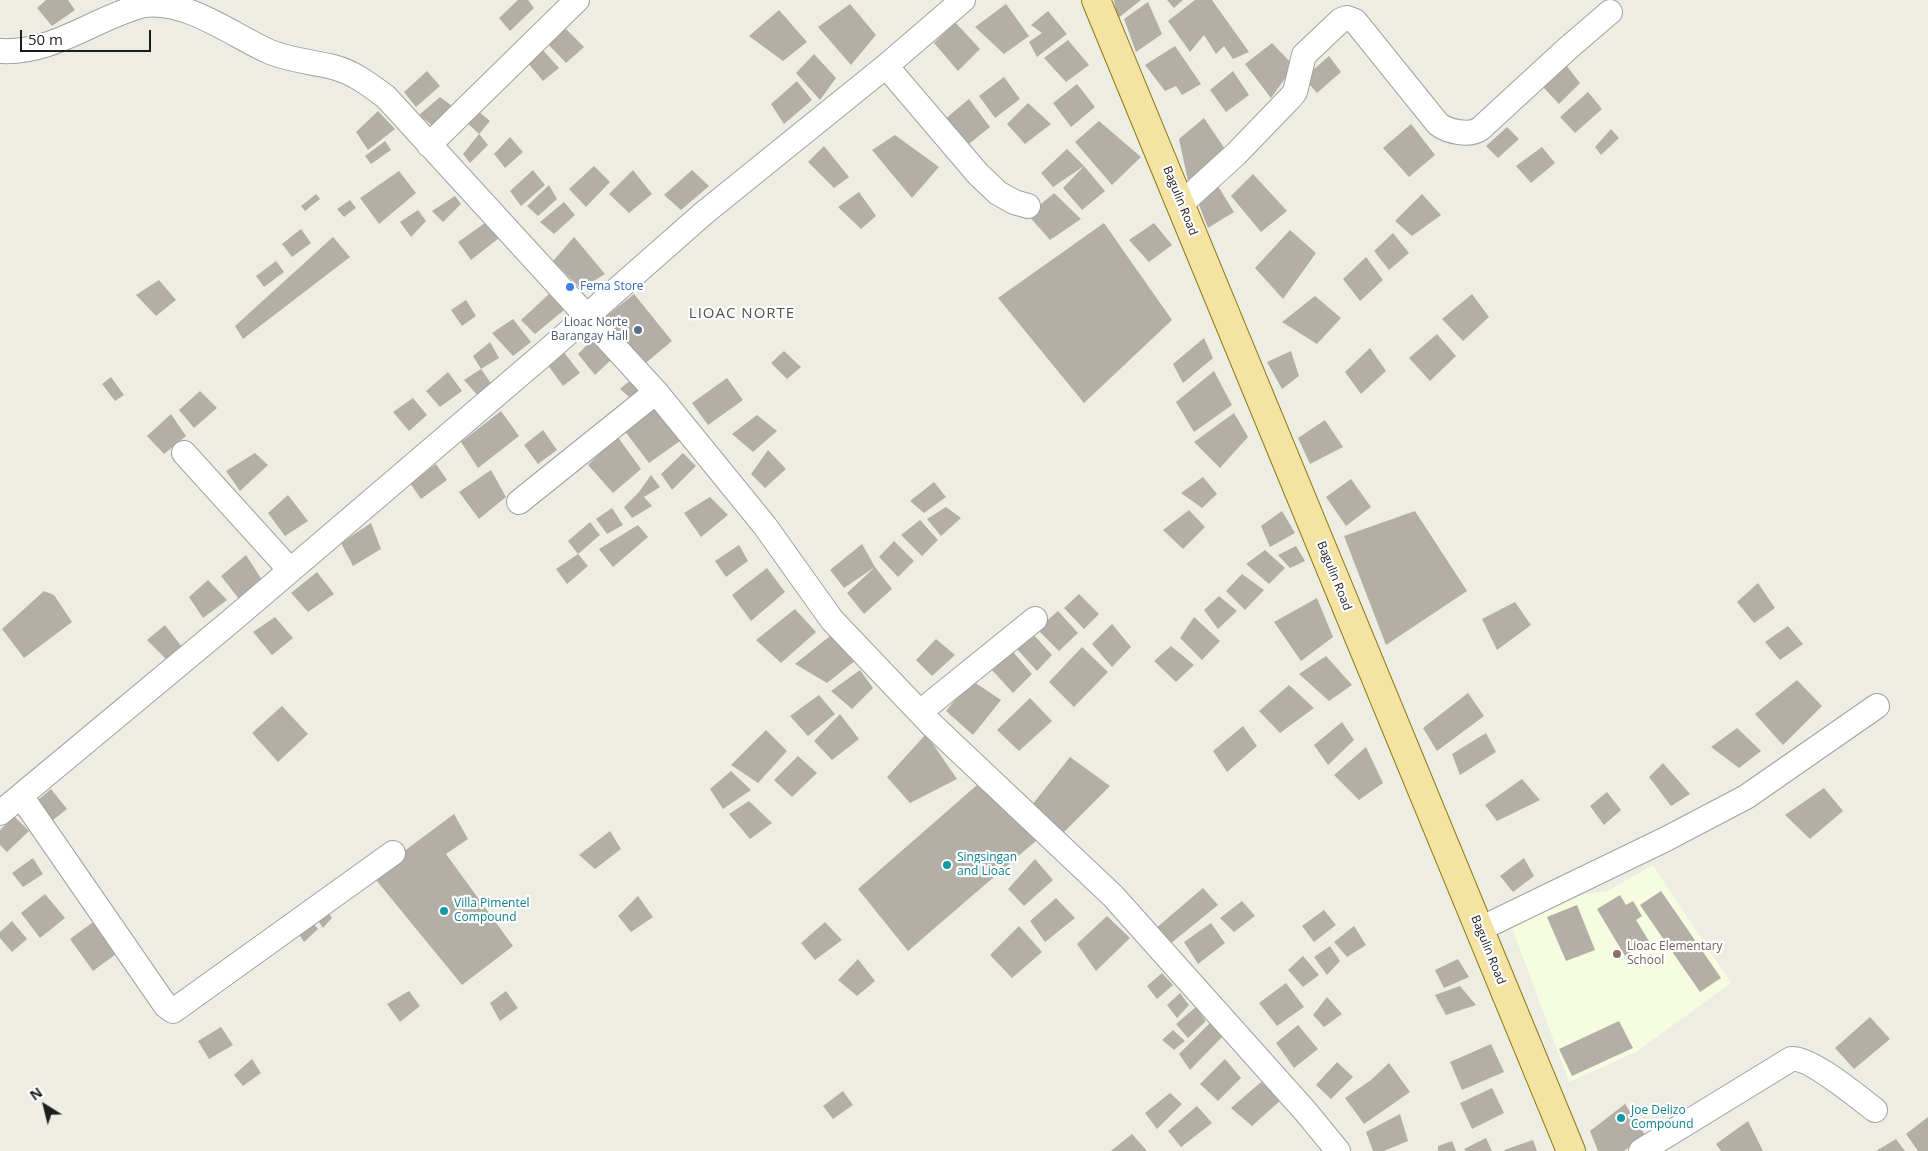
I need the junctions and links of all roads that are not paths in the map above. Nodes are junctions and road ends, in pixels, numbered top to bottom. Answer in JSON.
{"nodes":[{"id":1,"x":577,"y":0,"type":"edge"},
{"id":2,"x":963,"y":0,"type":"edge"},
{"id":3,"x":1096,"y":0,"type":"edge"},
{"id":4,"x":1610,"y":12,"type":"dead end"},
{"id":5,"x":0,"y":51,"type":"edge"},
{"id":6,"x":886,"y":66,"type":"junction"},
{"id":7,"x":429,"y":144,"type":"junction"},
{"id":8,"x":1181,"y":204,"type":"junction"},
{"id":9,"x":1028,"y":206,"type":"dead end"},
{"id":10,"x":585,"y":316,"type":"junction"},
{"id":11,"x":656,"y":392,"type":"junction"},
{"id":12,"x":184,"y":453,"type":"dead end"},
{"id":13,"x":519,"y":502,"type":"dead end"},
{"id":14,"x":289,"y":571,"type":"junction"},
{"id":15,"x":1035,"y":619,"type":"dead end"},
{"id":16,"x":1877,"y":706,"type":"dead end"},
{"id":17,"x":920,"y":712,"type":"junction"},
{"id":18,"x":20,"y":796,"type":"junction"},
{"id":19,"x":0,"y":813,"type":"edge"},
{"id":20,"x":393,"y":854,"type":"dead end"},
{"id":21,"x":1480,"y":929,"type":"junction"},
{"id":22,"x":1875,"y":1110,"type":"dead end"},
{"id":23,"x":1338,"y":1151,"type":"edge"},
{"id":24,"x":1572,"y":1151,"type":"edge"},
{"id":25,"x":1642,"y":1151,"type":"edge"}],
"edges":[{"from":1,"to":7,"type":"street"},
{"from":2,"to":6,"type":"street"},
{"from":3,"to":8,"type":"main road","name":"Bagulin Road"},
{"from":4,"to":8,"type":"street"},
{"from":5,"to":7,"type":"street"},
{"from":6,"to":9,"type":"street"},
{"from":6,"to":10,"type":"street"},
{"from":7,"to":10,"type":"street"},
{"from":8,"to":21,"type":"main road","name":"Bagulin Road"},
{"from":10,"to":11,"type":"street"},
{"from":10,"to":14,"type":"street"},
{"from":11,"to":13,"type":"street"},
{"from":11,"to":17,"type":"street"},
{"from":12,"to":14,"type":"street"},
{"from":14,"to":18,"type":"street"},
{"from":15,"to":17,"type":"street"},
{"from":16,"to":21,"type":"street"},
{"from":17,"to":23,"type":"street"},
{"from":18,"to":19,"type":"street"},
{"from":18,"to":20,"type":"street"},
{"from":21,"to":24,"type":"main road","name":"Bagulin Road"},
{"from":22,"to":25,"type":"street"}]}
